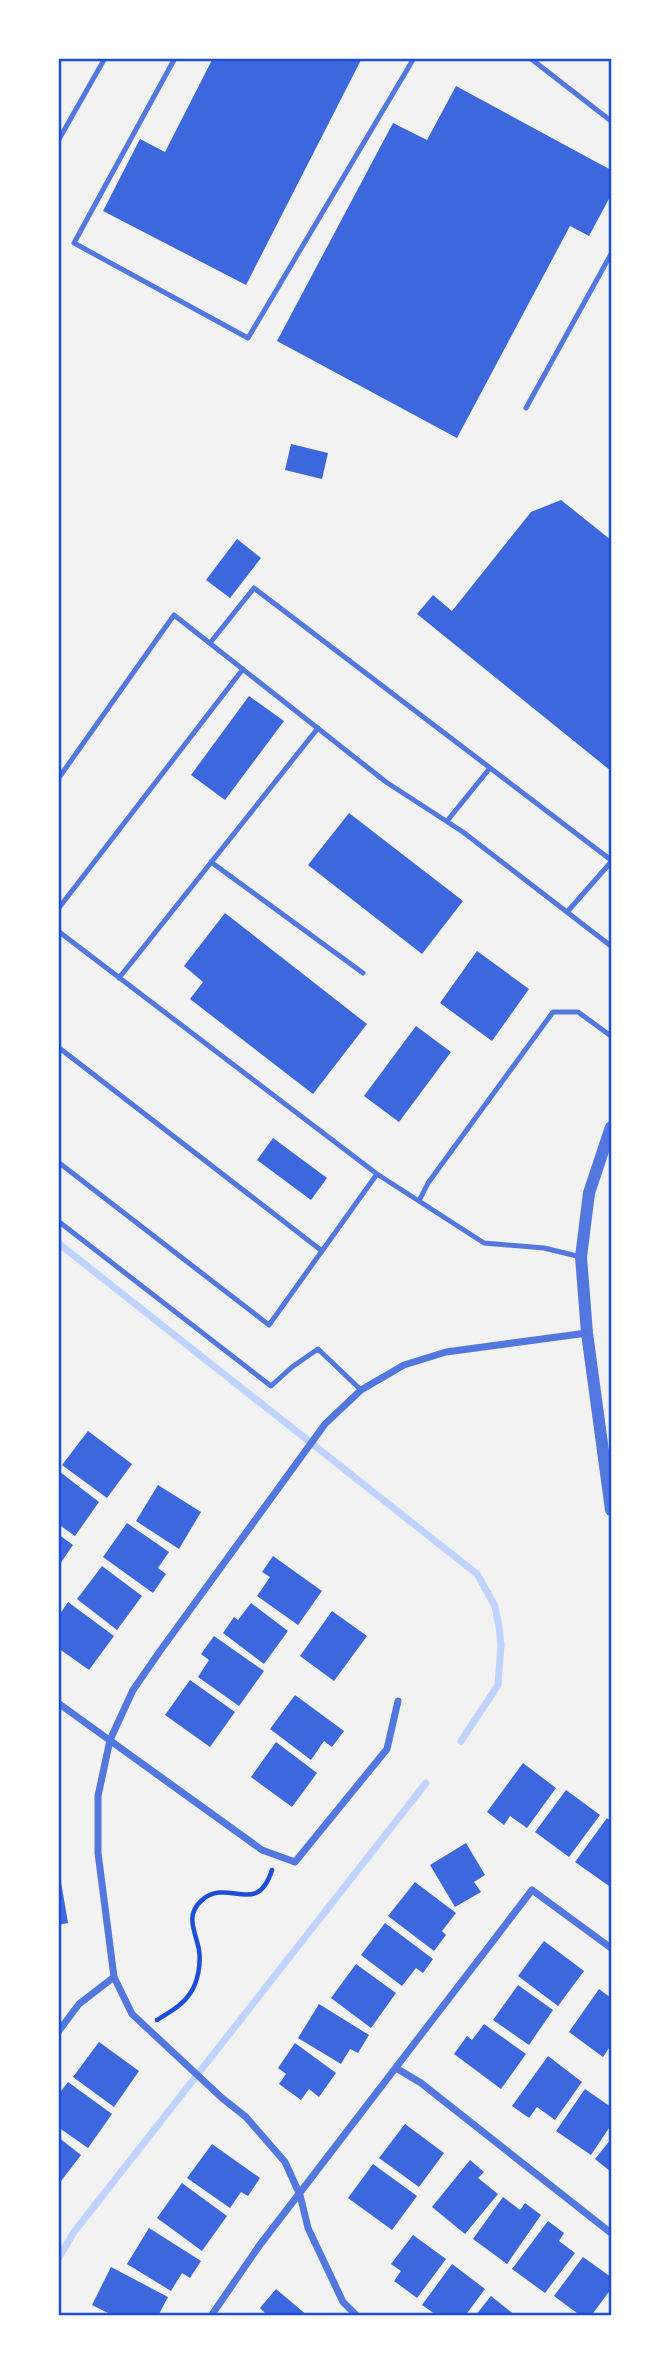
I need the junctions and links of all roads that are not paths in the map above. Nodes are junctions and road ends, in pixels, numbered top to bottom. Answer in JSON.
{"nodes":[{"id":1,"x":105,"y":58,"type":"edge"},
{"id":2,"x":175,"y":58,"type":"edge"},
{"id":3,"x":414,"y":58,"type":"edge"},
{"id":4,"x":530,"y":58,"type":"edge"},
{"id":5,"x":611,"y":121,"type":"edge"},
{"id":6,"x":58,"y":141,"type":"edge"},
{"id":7,"x":611,"y":254,"type":"edge"},
{"id":8,"x":526,"y":408,"type":"dead end"},
{"id":9,"x":210,"y":643,"type":"junction"},
{"id":10,"x":243,"y":669,"type":"junction"},
{"id":11,"x":318,"y":728,"type":"junction"},
{"id":12,"x":489,"y":768,"type":"junction"},
{"id":13,"x":58,"y":779,"type":"edge"},
{"id":14,"x":447,"y":821,"type":"junction"},
{"id":15,"x":611,"y":861,"type":"edge"},
{"id":16,"x":212,"y":862,"type":"junction"},
{"id":17,"x":58,"y":909,"type":"edge"},
{"id":18,"x":568,"y":911,"type":"junction"},
{"id":19,"x":58,"y":931,"type":"edge"},
{"id":20,"x":611,"y":946,"type":"edge"},
{"id":21,"x":363,"y":973,"type":"dead end"},
{"id":22,"x":119,"y":978,"type":"junction"},
{"id":23,"x":611,"y":1036,"type":"edge"},
{"id":24,"x":58,"y":1048,"type":"edge"},
{"id":25,"x":611,"y":1127,"type":"edge"},
{"id":26,"x":58,"y":1162,"type":"edge"},
{"id":27,"x":377,"y":1174,"type":"junction"},
{"id":28,"x":419,"y":1201,"type":"junction"},
{"id":29,"x":58,"y":1221,"type":"edge"},
{"id":30,"x":322,"y":1251,"type":"junction"},
{"id":31,"x":581,"y":1257,"type":"junction"},
{"id":32,"x":587,"y":1333,"type":"junction"},
{"id":33,"x":360,"y":1390,"type":"junction"},
{"id":34,"x":611,"y":1510,"type":"edge"},
{"id":35,"x":398,"y":1701,"type":"dead end"},
{"id":36,"x":58,"y":1703,"type":"edge"},
{"id":37,"x":110,"y":1740,"type":"junction"},
{"id":38,"x":611,"y":1948,"type":"edge"},
{"id":39,"x":114,"y":1977,"type":"junction"},
{"id":40,"x":58,"y":2032,"type":"edge"},
{"id":41,"x":396,"y":2068,"type":"junction"},
{"id":42,"x":300,"y":2195,"type":"junction"},
{"id":43,"x":611,"y":2233,"type":"edge"},
{"id":44,"x":211,"y":2316,"type":"edge"},
{"id":45,"x":356,"y":2316,"type":"edge"}],
"edges":[{"from":1,"to":6,"type":"lane"},
{"from":2,"to":3,"type":"lane"},
{"from":4,"to":5,"type":"lane"},
{"from":7,"to":8,"type":"lane"},
{"from":9,"to":10,"type":"lane"},
{"from":9,"to":12,"type":"lane"},
{"from":9,"to":13,"type":"lane"},
{"from":10,"to":11,"type":"lane"},
{"from":10,"to":17,"type":"lane"},
{"from":11,"to":14,"type":"lane"},
{"from":11,"to":16,"type":"lane"},
{"from":12,"to":14,"type":"lane"},
{"from":12,"to":15,"type":"lane"},
{"from":14,"to":18,"type":"lane"},
{"from":15,"to":18,"type":"lane"},
{"from":16,"to":21,"type":"lane"},
{"from":16,"to":22,"type":"lane"},
{"from":18,"to":20,"type":"lane"},
{"from":19,"to":22,"type":"lane"},
{"from":22,"to":27,"type":"lane"},
{"from":23,"to":28,"type":"lane"},
{"from":24,"to":30,"type":"lane"},
{"from":25,"to":31,"type":"street"},
{"from":26,"to":30,"type":"lane"},
{"from":27,"to":28,"type":"lane"},
{"from":27,"to":30,"type":"lane"},
{"from":28,"to":31,"type":"lane"},
{"from":29,"to":33,"type":"lane"},
{"from":31,"to":32,"type":"street"},
{"from":32,"to":33,"type":"street"},
{"from":32,"to":34,"type":"street"},
{"from":33,"to":37,"type":"street"},
{"from":35,"to":37,"type":"street"},
{"from":36,"to":37,"type":"street"},
{"from":37,"to":39,"type":"street"},
{"from":38,"to":41,"type":"street"},
{"from":39,"to":40,"type":"street"},
{"from":39,"to":42,"type":"street"},
{"from":41,"to":42,"type":"street"},
{"from":41,"to":43,"type":"street"},
{"from":42,"to":44,"type":"street"},
{"from":42,"to":45,"type":"street"}]}
